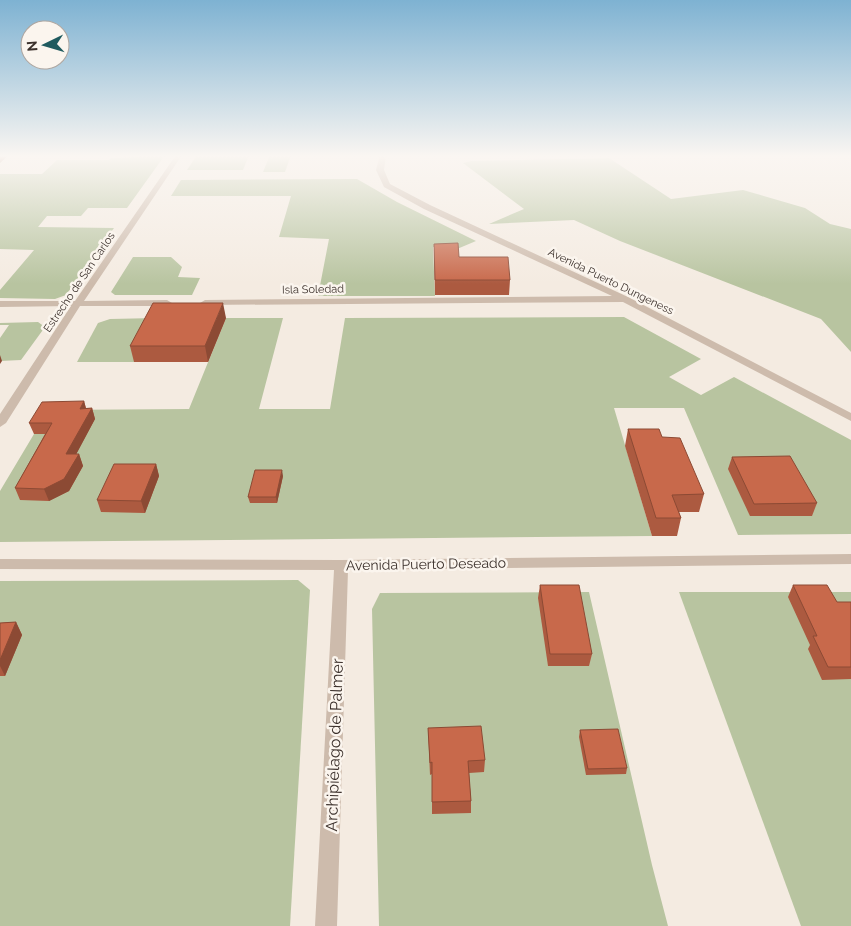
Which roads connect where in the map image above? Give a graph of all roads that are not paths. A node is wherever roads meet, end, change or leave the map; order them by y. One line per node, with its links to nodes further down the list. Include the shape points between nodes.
1 (149, 198): 7 (street, Estrecho de San Carlos)
2 (411, 198): 3 (street, Avenida Puerto Dungeness)
3 (625, 299): 5 (street, Isla Soledad); 8 (street, Avenida Puerto Dungeness)
4 (176, 303): 7 (street)
5 (196, 303)
6 (0, 304): 7 (street)
7 (77, 304): 9 (street, Estrecho de San Carlos)
8 (851, 418)
9 (0, 423)
10 (851, 559): 12 (street, Avenida Puerto Deseado)
11 (0, 564): 12 (street, Avenida Puerto Deseado)
12 (341, 565): 13 (street, Archipiélago de Palmer)
13 (326, 926)

